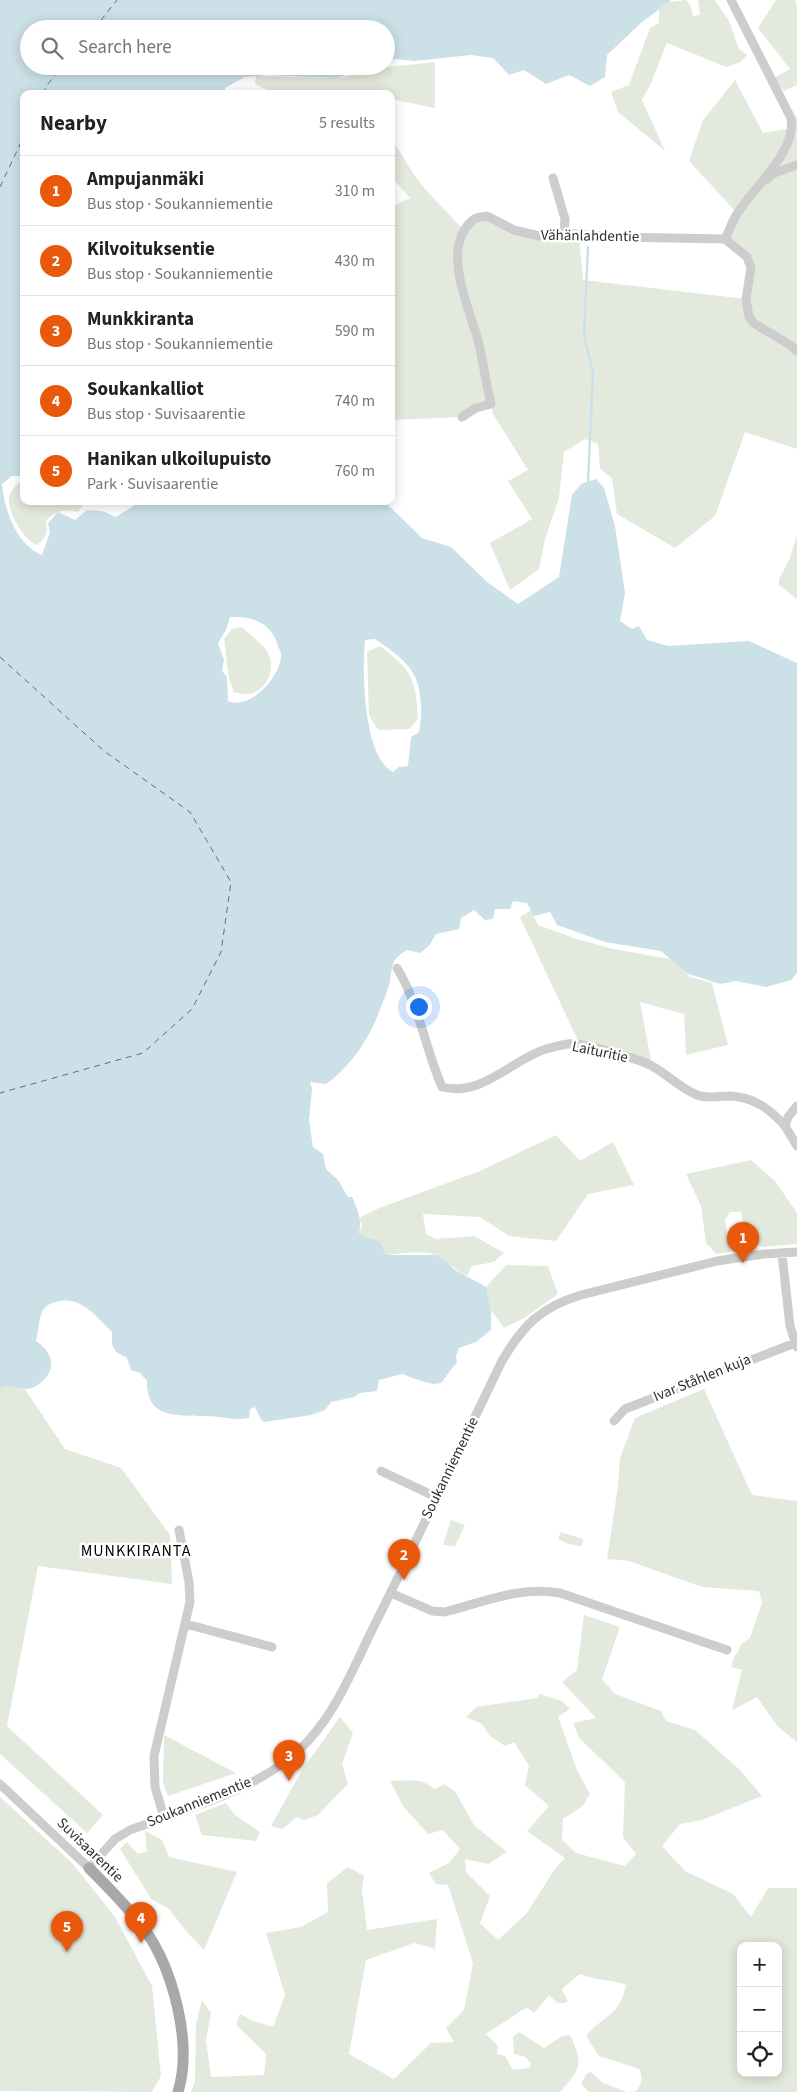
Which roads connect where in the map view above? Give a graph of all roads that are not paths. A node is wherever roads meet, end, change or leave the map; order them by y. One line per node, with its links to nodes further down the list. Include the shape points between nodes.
1 (731, 0): 4 (street, via 791,118 793,128 782,158 768,171)
2 (797, 165): 4 (street, via 774,173)
3 (553, 178): 5 (street, via 565,219)
4 (762, 183): 6 (street, via 737,213)
5 (564, 233): 6 (street, Vähänlahdentie); 8 (street, Vähänlahdentie, via 539,236 514,230 487,216 473,219 465,232 457,270 492,409 476,408)
6 (725, 239): 7 (street, via 747,257 751,268 746,299 749,317)
7 (797, 351)
8 (462, 417)
9 (397, 968): 11 (street, Laituritie, via 408,987 442,1087 459,1089 487,1082 545,1049 571,1044 639,1060 699,1096 731,1096 753,1101 774,1114)
10 (797, 1106): 11 (street)
11 (785, 1126): 12 (street)
12 (797, 1146)
13 (797, 1252): 14 (street, Soukanniementie)
14 (782, 1254): 15 (street, via 790,1326); 18 (street, Soukanniementie, via 717,1261 633,1280 562,1301 546,1309 524,1327 502,1361)
15 (796, 1345): 16 (street, Ivar Ståhlen kuja, via 624,1409)
16 (614, 1421)
17 (382, 1471): 18 (street)
18 (436, 1497): 20 (street, Soukanniementie)
19 (179, 1530): 21 (street, via 190,1589)
20 (391, 1592): 23 (street, via 432,1611 445,1612 524,1591 560,1593); 25 (street, Soukanniementie, via 329,1714 298,1751 267,1774)
21 (186, 1624): 22 (street); 25 (street, via 154,1756 155,1787)
22 (272, 1648)
23 (727, 1650)
24 (0, 1784): 26 (street, Suvisaarentie)
25 (164, 1817): 26 (street, Soukanniementie, via 115,1839)
26 (89, 1868): 27 (main road, Suvisaarentie, via 119,1898 153,1942 165,1968 181,2028 183,2059)
27 (178, 2092)

